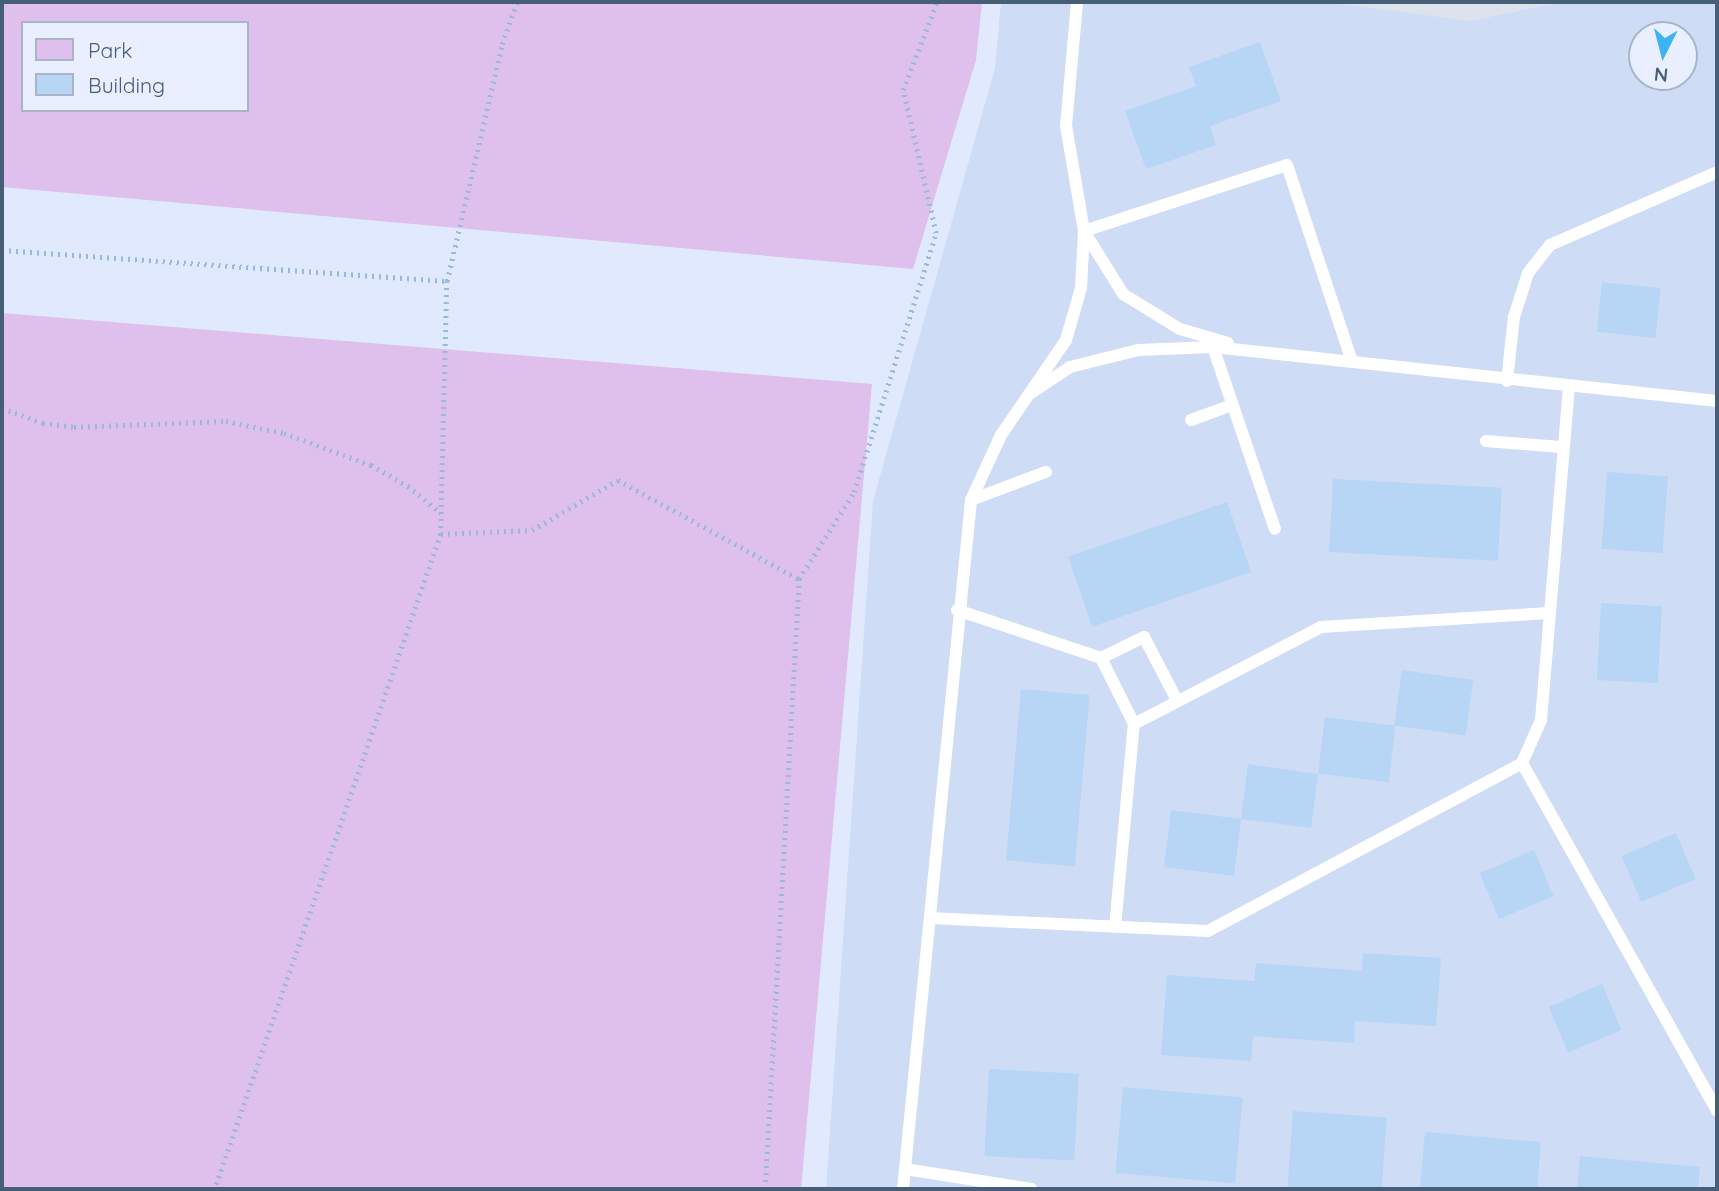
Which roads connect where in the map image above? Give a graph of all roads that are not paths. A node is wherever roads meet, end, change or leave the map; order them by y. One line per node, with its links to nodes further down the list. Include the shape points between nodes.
1 (1077, 2): 3 (lane, via 1066,126)
2 (1717, 172): 7 (lane, via 1550,245 1524,284 1514,317)
3 (1084, 230): 5 (lane, via 1123,294 1180,329); 6 (lane, via 1287,165); 9 (lane, via 1082,288 1066,340)
4 (1213, 347): 5 (lane); 9 (lane, via 1138,350 1070,367); 11 (lane)
5 (1247, 349): 6 (lane)
6 (1352, 361): 7 (lane)
7 (1507, 381): 8 (lane)
8 (1569, 388): 10 (lane); 14 (lane)
9 (1025, 397): 16 (lane, via 1001,435)
10 (1717, 401)
11 (1232, 405): 12 (lane); 17 (lane)
12 (1191, 420)
13 (1486, 441): 14 (lane)
14 (1561, 447): 19 (lane)
15 (1046, 472): 16 (lane)
16 (971, 500): 18 (lane)
17 (1275, 529)
18 (957, 610): 20 (lane); 24 (lane)
19 (1549, 614): 21 (lane, via 1321,627); 23 (lane, via 1541,720)
20 (1101, 658): 21 (lane, via 1144,637); 22 (lane)
21 (1177, 700): 22 (lane)
22 (1134, 724): 25 (lane)
23 (1522, 763): 25 (lane, via 1208,931); 26 (lane)
24 (930, 918): 25 (lane); 27 (lane)
25 (1115, 927)
26 (1717, 1111)
27 (905, 1169): 28 (lane); 29 (lane)
28 (903, 1189)
29 (1031, 1189)

